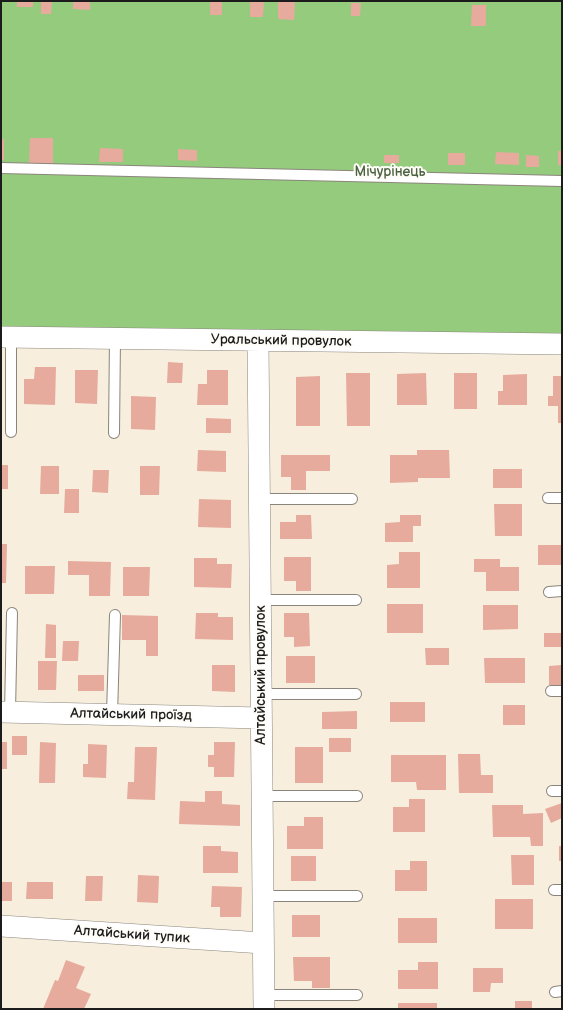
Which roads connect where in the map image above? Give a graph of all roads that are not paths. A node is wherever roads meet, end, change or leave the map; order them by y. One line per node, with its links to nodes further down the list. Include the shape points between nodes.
1 (1, 168): 2 (lane)
2 (562, 181)
3 (6, 337): 4 (street, Уральський провулок); 7 (lane)
4 (115, 338): 5 (street, Уральський провулок); 8 (lane)
5 (258, 340): 6 (street, Уральський провулок); 11 (street, Алтайський провулок)
6 (562, 344)
7 (11, 432)
8 (114, 432)
9 (548, 498): 10 (lane)
10 (562, 498)
11 (260, 499): 12 (lane); 15 (street, Алтайський провулок)
12 (352, 499)
13 (562, 591): 14 (lane)
14 (549, 592)
15 (260, 600): 16 (lane); 21 (street, Алтайський провулок)
16 (356, 600)
17 (12, 613): 23 (lane)
18 (115, 615): 24 (lane)
19 (551, 691): 20 (lane)
20 (562, 691)
21 (261, 694): 22 (lane); 25 (street, Алтайський провулок)
22 (356, 694)
23 (6, 712): 24 (street, Алтайський проїзд)
24 (112, 714): 25 (street, Алтайський проїзд)
25 (261, 718): 26 (street, Алтайський провулок)
26 (262, 796): 27 (lane); 28 (street, Алтайський провулок)
27 (356, 796)
28 (263, 896): 29 (lane); 31 (street, Алтайський провулок)
29 (357, 896)
30 (1, 926): 31 (street, Алтайський тупик)
31 (263, 943): 33 (street, Алтайський провулок)
32 (357, 995): 33 (lane)
33 (264, 1002)

